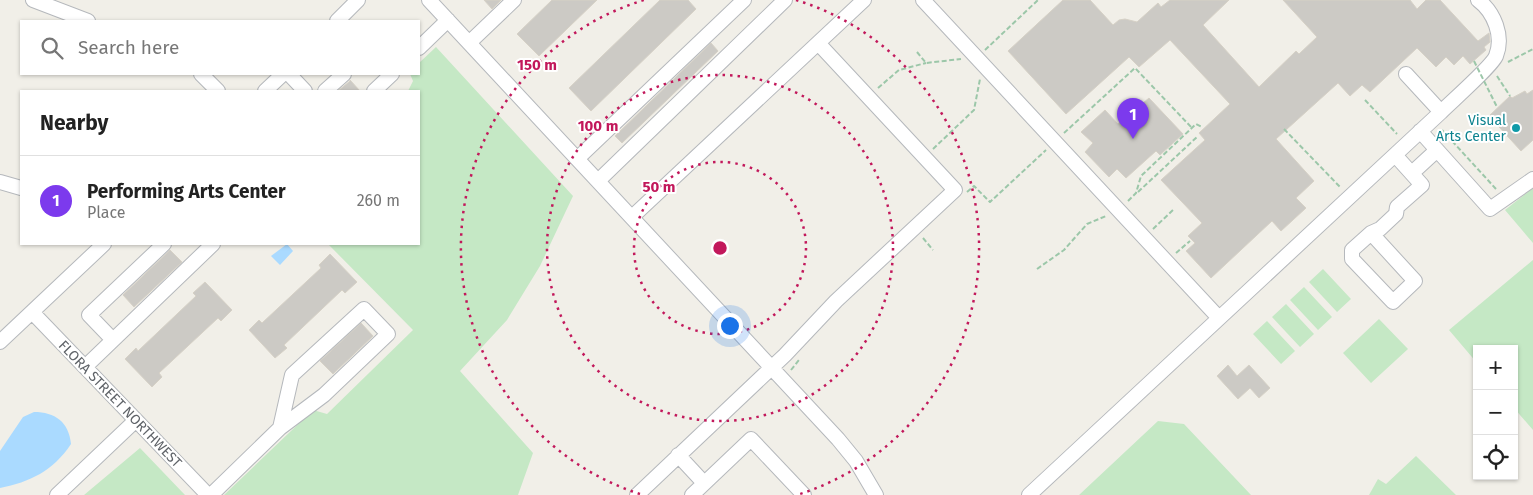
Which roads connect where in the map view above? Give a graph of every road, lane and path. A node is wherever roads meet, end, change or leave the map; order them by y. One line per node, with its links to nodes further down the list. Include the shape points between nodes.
1 (33, 0): 11 (street)
2 (358, 0): 12 (street)
3 (429, 0): 13 (street)
4 (514, 0): 14 (street)
5 (744, 0): 49 (street)
6 (785, 0): 52 (street)
7 (864, 0): 15 (street)
8 (923, 0): 19 (street)
9 (1038, 0): 19 (path)
10 (1478, 0): 22 (street, via 1491,13 1496,24 1499,45)
11 (85, 20)
12 (338, 20)
13 (448, 20): 14 (street); 16 (street)
14 (469, 43): 49 (street)
15 (818, 43): 35 (street); 61 (street)
16 (420, 47)
17 (1533, 49): 22 (path)
18 (917, 52): 21 (path)
19 (977, 57): 21 (path); 44 (street); 48 (path, via 981,76 974,110)
20 (1474, 61): 37 (path, bridge)
21 (926, 63): 35 (path, via 899,70)
22 (1494, 66): 34 (path); 38 (street)
23 (1406, 74): 38 (street)
24 (201, 75): 29 (street)
25 (282, 75): 30 (street)
26 (290, 75): 31 (street)
27 (343, 75): 32 (street)
28 (391, 75): 33 (street)
29 (217, 90)
30 (266, 90)
31 (304, 90)
32 (326, 90)
33 (375, 90)
34 (1510, 96)
35 (868, 97): 48 (street)
36 (1365, 100): 45 (path)
37 (1497, 107)
38 (1437, 116): 42 (street); 58 (path)
39 (1202, 127): 40 (path, via 1198,123)
40 (1192, 128): 44 (path, via 1135,68); 57 (path, via 1141,176)
41 (1284, 129): 55 (path)
42 (1420, 131): 46 (street); 47 (street)
43 (1198, 136): 57 (path)
44 (1058, 138): 56 (path, via 990,202 974,186); 59 (street)
45 (1401, 138)
46 (1437, 150): 50 (street); 58 (street, via 1490,209)
47 (1395, 155): 50 (street); 73 (street)
48 (924, 157): 76 (street, via 955,190)
49 (577, 159): 52 (street)
50 (1412, 172): 63 (street, via 1422,185 1397,207 1396,214)
51 (1533, 178): 58 (street)
52 (598, 181): 61 (street)
53 (0, 182): 54 (street)
54 (20, 188)
55 (1343, 191)
56 (966, 192)
57 (1136, 194): 59 (path)
58 (1504, 198)
59 (1121, 208): 71 (path, via 1087,224 1064,250); 73 (street)
60 (1173, 210): 62 (path)
61 (632, 217): 76 (street)
62 (1150, 232)
63 (1371, 232): 63 (street, via 1352,250 1352,259 1393,302 1416,281)
64 (921, 236): 69 (path)
65 (1190, 240): 70 (path)
66 (103, 245): 72 (street)
67 (163, 245): 74 (street, via 89,315)
68 (212, 245): 74 (street)
69 (933, 250)
70 (1173, 256)
71 (1038, 269)
72 (32, 312): 75 (street); 77 (street, FLORA STREET NORTHWEST)
73 (1219, 318): 88 (street)
74 (113, 340): 77 (street)
75 (0, 342)
76 (770, 366): 80 (street); 87 (street, via 846,449)
77 (85, 367): 78 (street, FLORA STREET NORTHWEST)
78 (135, 421): 82 (street); 83 (street, FLORA STREET NORTHWEST)
79 (280, 428): 79 (street, via 324,395 388,334 364,309 292,374); 83 (street)
80 (678, 456): 81 (street); 84 (street)
81 (704, 483): 85 (street); 86 (street, via 751,439)
82 (57, 495)
83 (209, 495)
84 (636, 495)
85 (692, 495)
86 (804, 495)
87 (876, 495)
88 (1029, 495)

